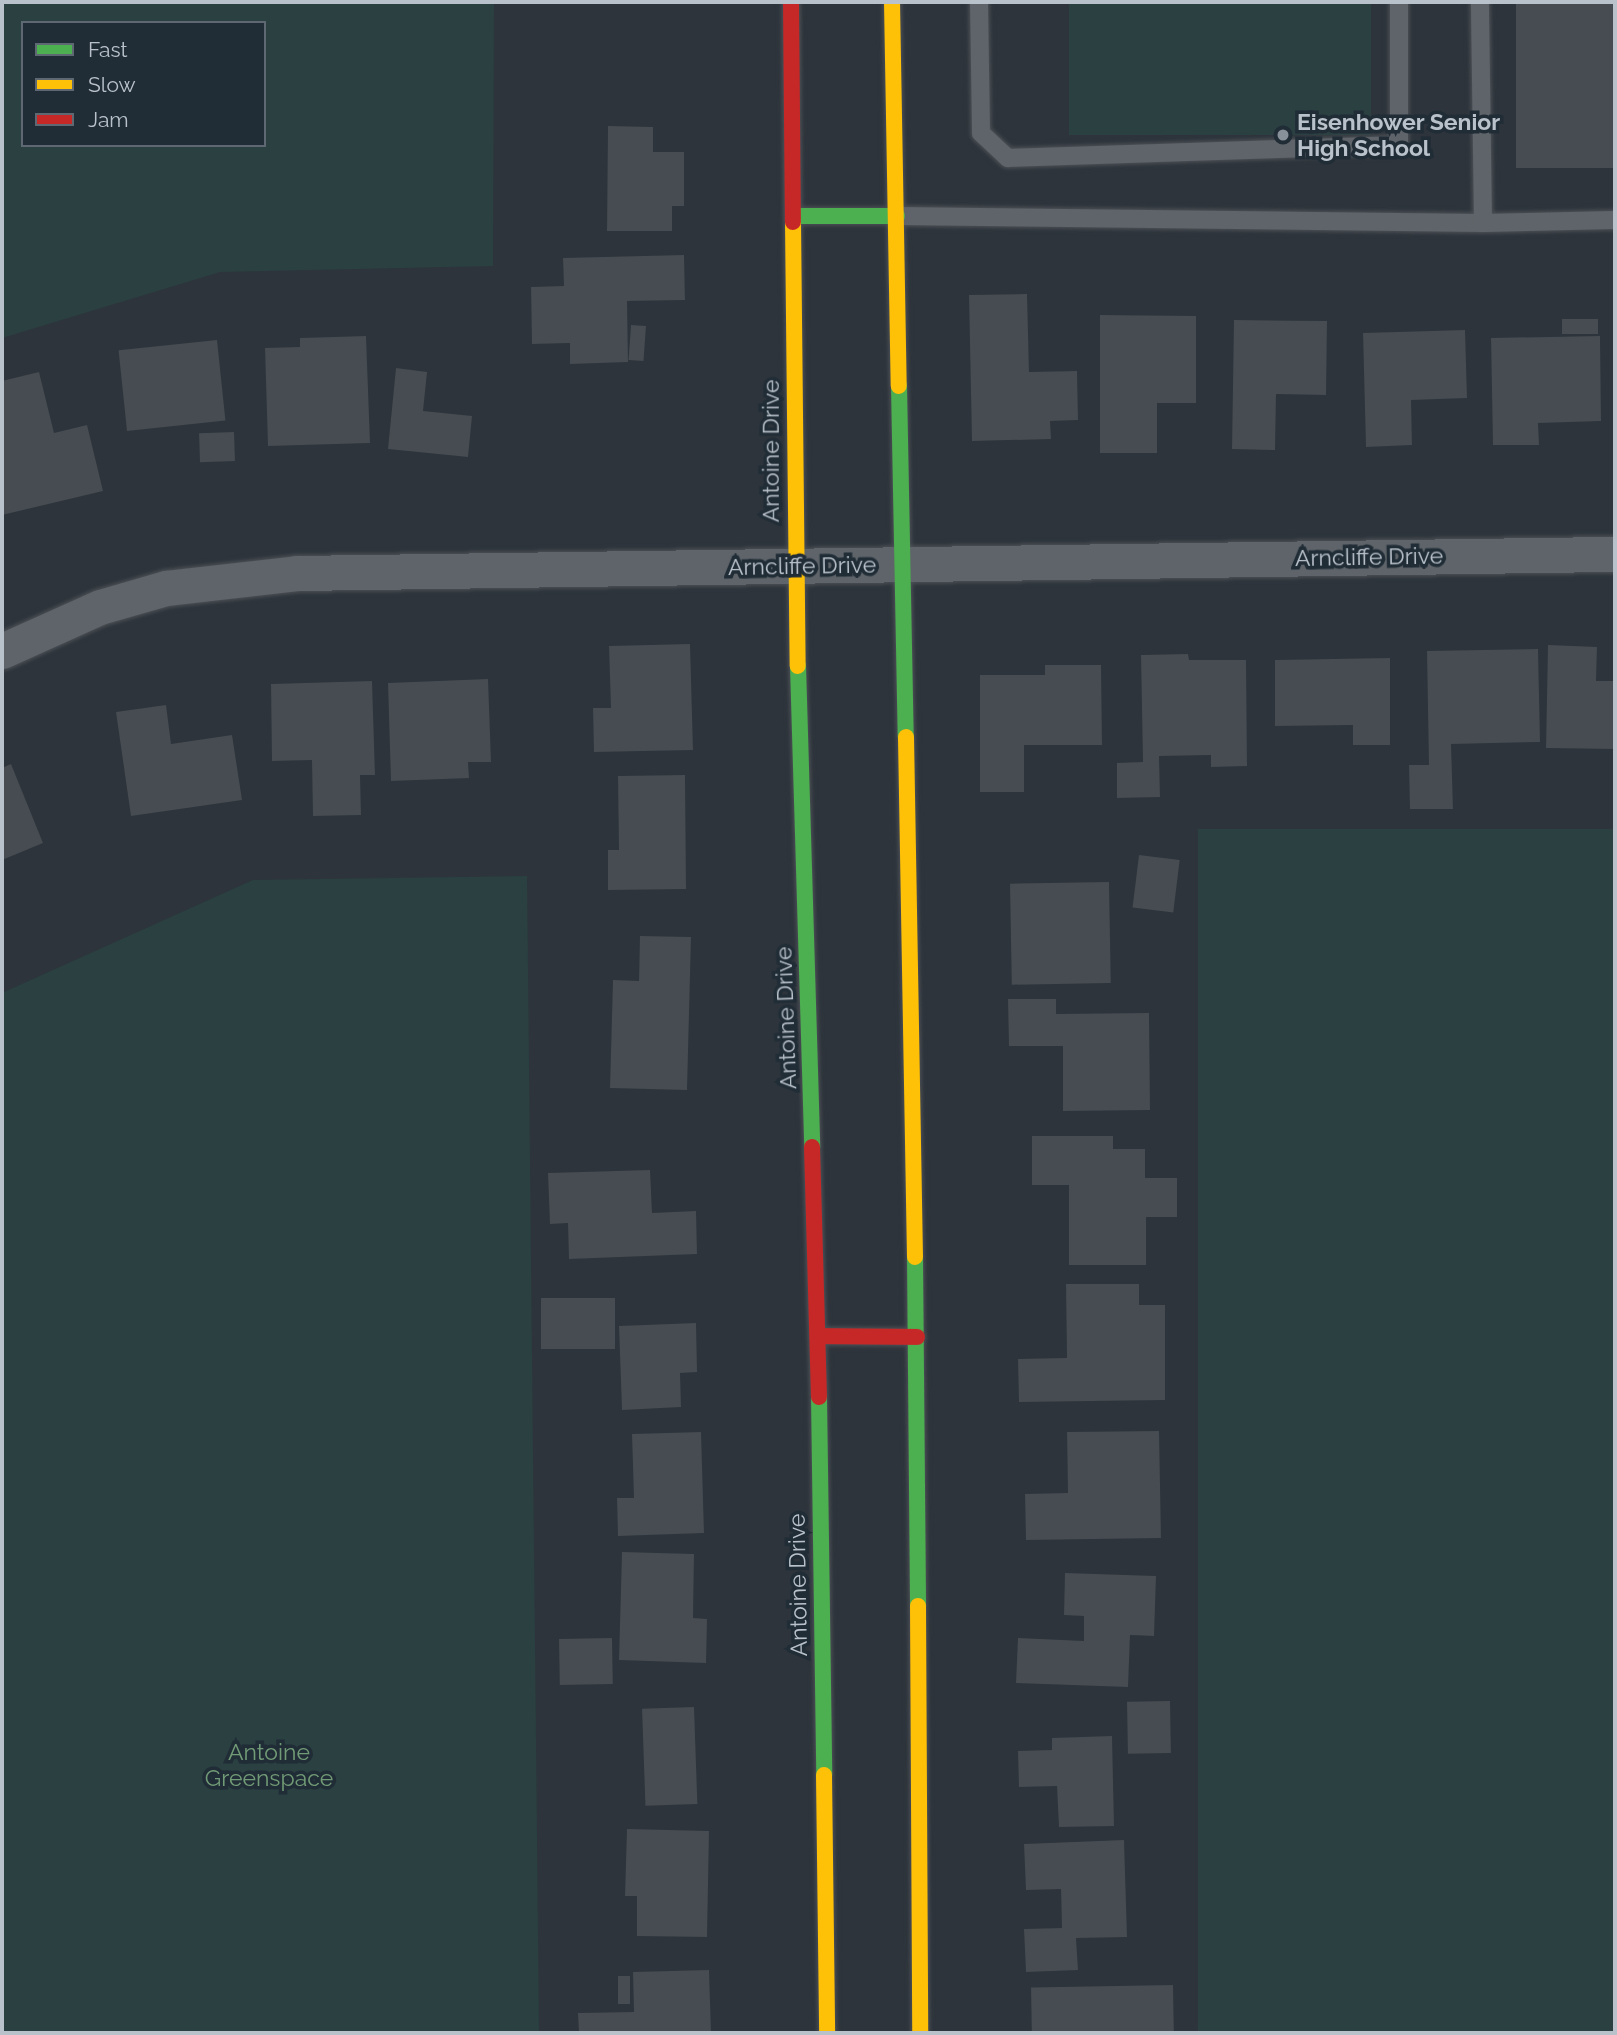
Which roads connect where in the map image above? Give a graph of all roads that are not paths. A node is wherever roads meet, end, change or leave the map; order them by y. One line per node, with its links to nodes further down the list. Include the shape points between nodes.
1 (792, 2): 6 (main road, Antoine Drive)
2 (892, 2): 7 (main road)
3 (979, 2): 4 (lane, via 981,133 1008,158 1399,145)
4 (1399, 2)
5 (1480, 2): 9 (lane)
6 (793, 216): 7 (main road); 12 (main road, Antoine Drive)
7 (897, 216): 9 (lane); 11 (main road)
8 (1615, 220): 9 (lane)
9 (1483, 223)
10 (1615, 554): 11 (street, Arncliffe Drive)
11 (906, 564): 12 (street, Arncliffe Drive); 15 (main road)
12 (795, 566): 13 (street, Arncliffe Drive, via 231,578 100,607); 14 (main road, Antoine Drive)
13 (2, 651)
14 (818, 1336): 15 (main road); 16 (main road, Antoine Drive)
15 (917, 1337): 17 (main road)
16 (827, 2033)
17 (920, 2033)

